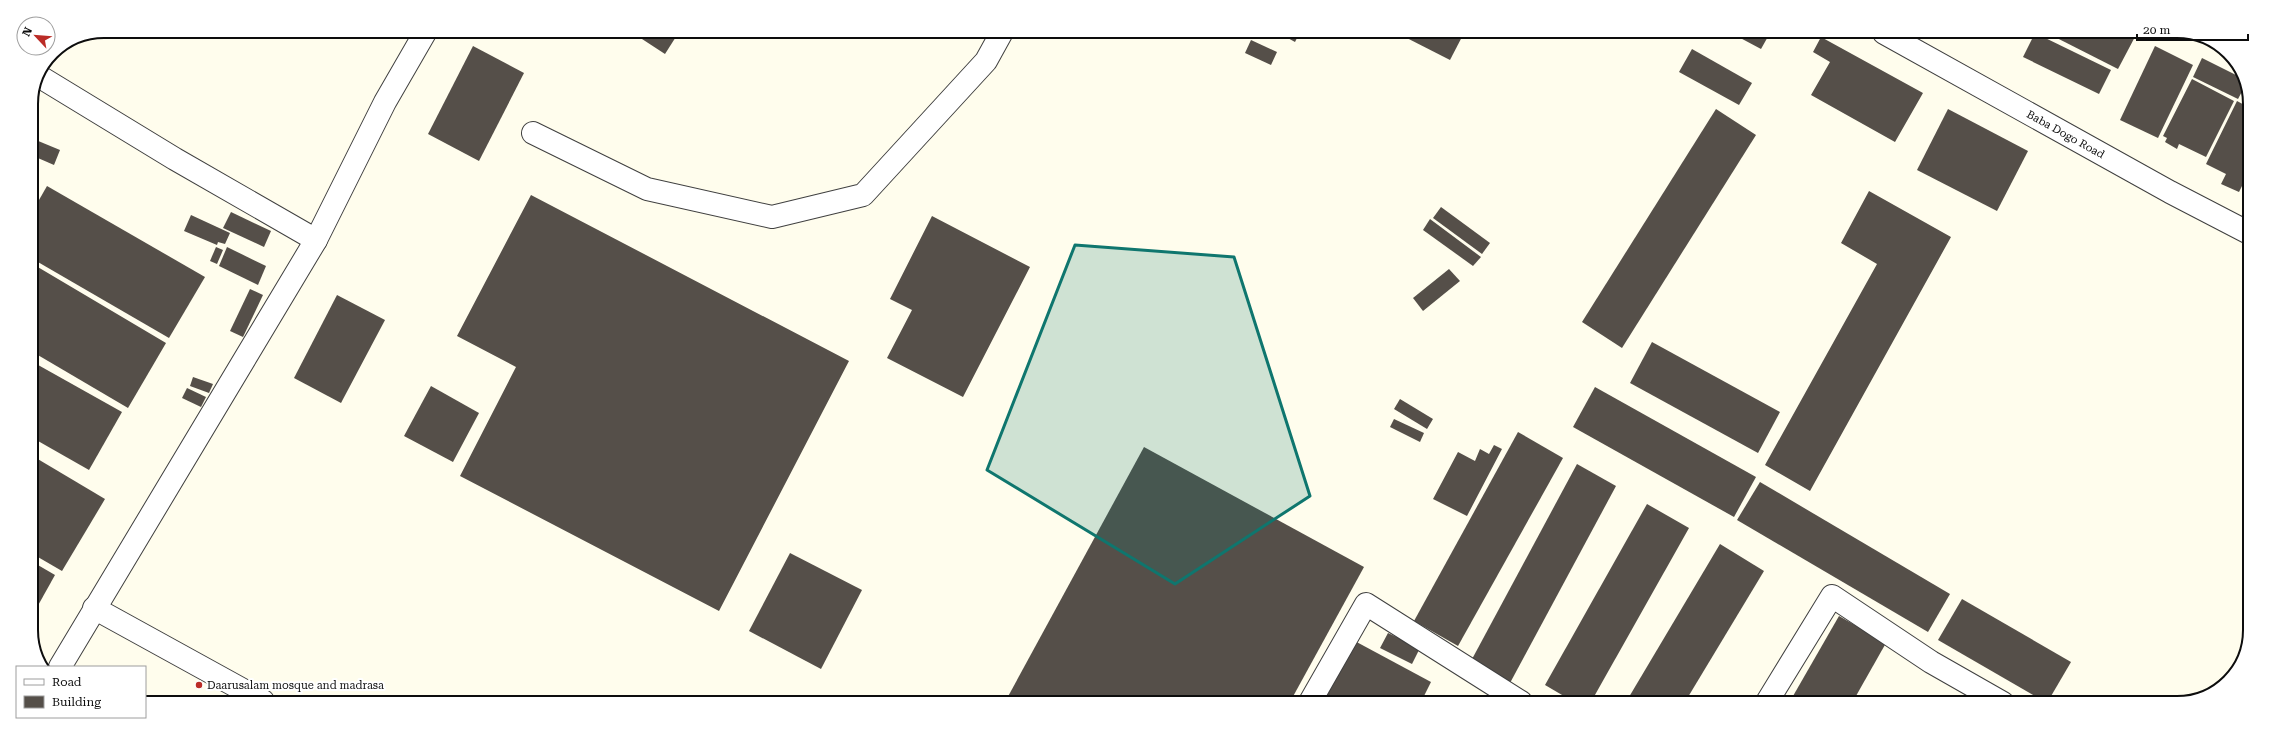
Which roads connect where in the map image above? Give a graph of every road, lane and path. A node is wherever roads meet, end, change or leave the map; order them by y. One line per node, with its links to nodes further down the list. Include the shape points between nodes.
1 (422, 38): 7 (street, via 385,102)
2 (999, 38): 5 (street, via 986,61 863,195 772,217 647,189)
3 (1893, 38): 6 (street, Baba Dogo Road)
4 (43, 80): 7 (street)
5 (533, 133)
6 (2243, 230)
7 (316, 240): 8 (street)
8 (94, 608): 9 (street); 10 (street)
9 (61, 666)
10 (254, 696)
11 (1313, 696): 12 (street, via 1366,604)
12 (1512, 696)
13 (1771, 696): 14 (street, via 1832,596 1931,662)
14 (1991, 696)

